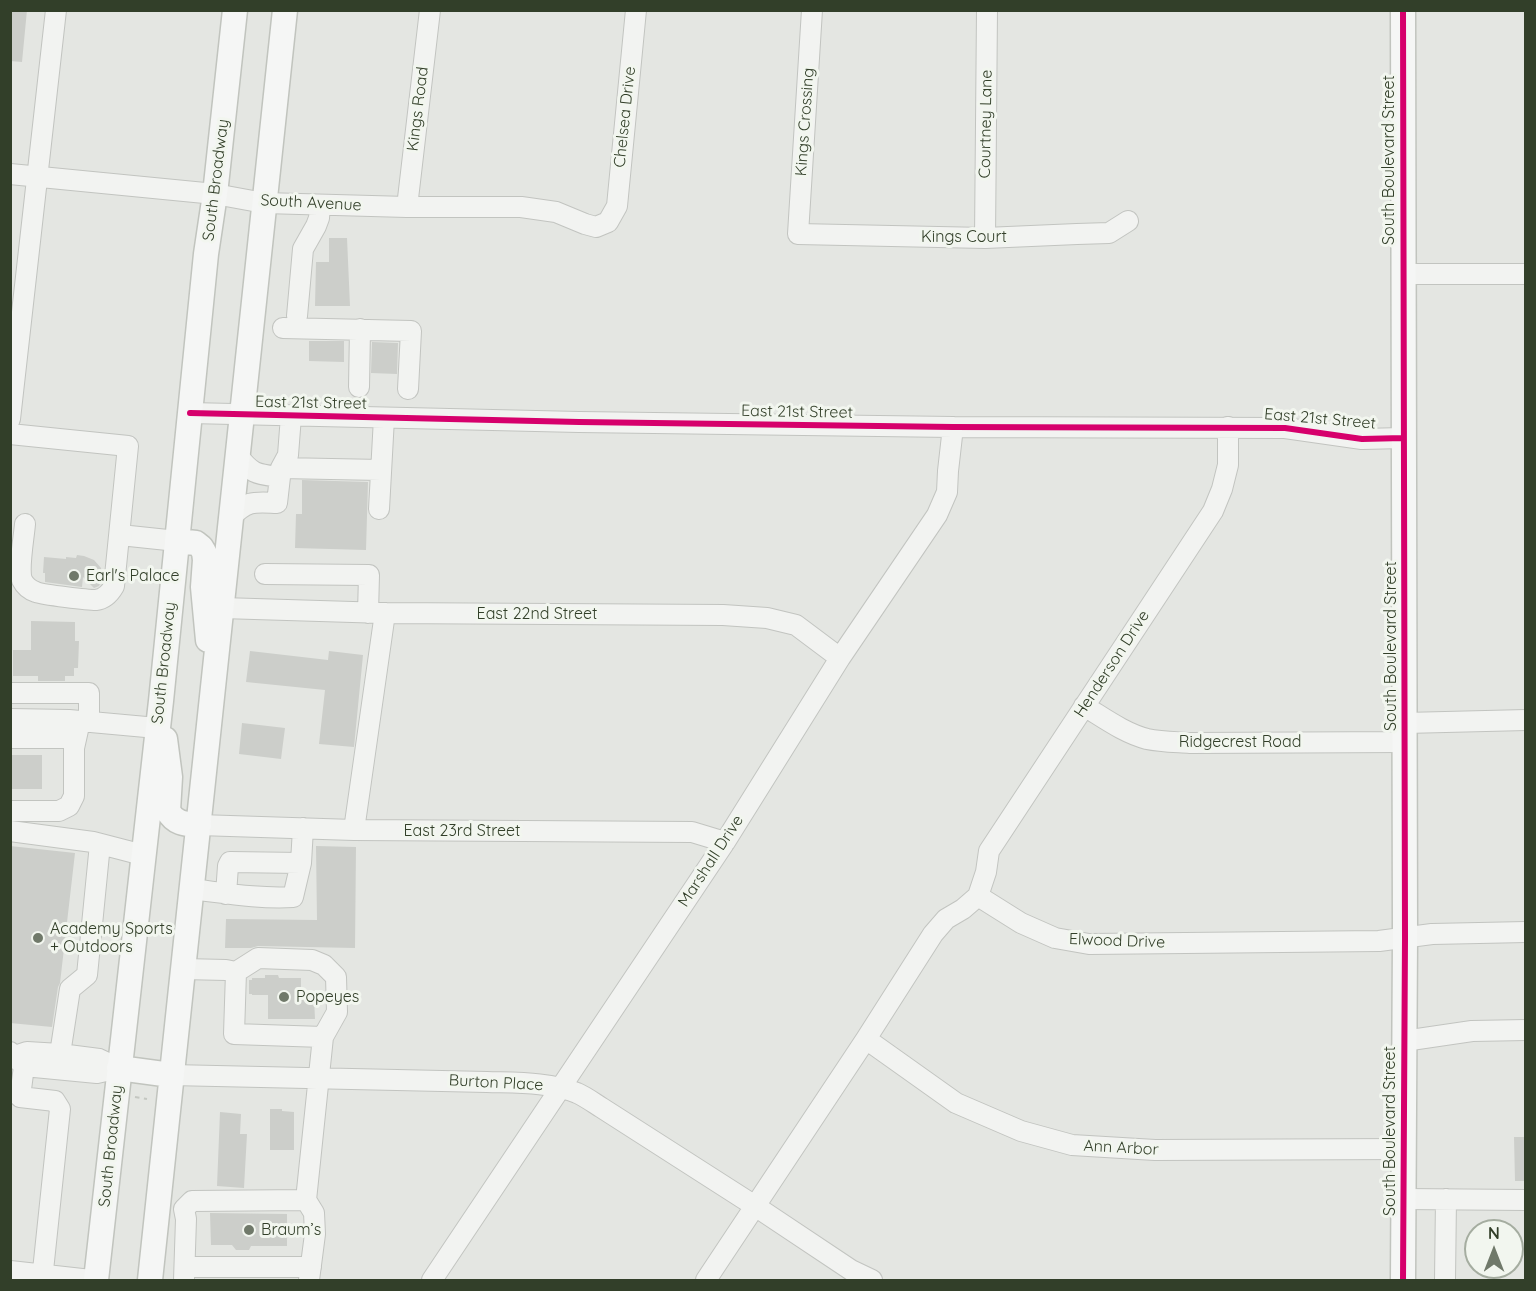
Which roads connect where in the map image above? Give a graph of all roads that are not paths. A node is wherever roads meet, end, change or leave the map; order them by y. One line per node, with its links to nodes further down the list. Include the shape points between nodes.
1 (56, 10): 10 (street)
2 (235, 10): 11 (main road, South Broadway)
3 (285, 10): 12 (main road)
4 (430, 10): 14 (street, Kings Road)
5 (636, 10): 16 (street, Chelsea Drive, via 616,206)
6 (812, 10): 17 (street, Kings Crossing)
7 (987, 10): 18 (street, Courtney Lane)
8 (1403, 10): 19 (main road, South Boulevard Street)
9 (10, 174): 10 (street, South Avenue)
10 (37, 176): 11 (street, South Avenue); 28 (street)
11 (215, 194): 12 (street, South Avenue); 24 (main road, South Broadway)
12 (264, 203): 13 (street, South Avenue); 25 (main road)
13 (320, 204): 14 (street, South Avenue); 21 (street, via 319,218 303,249 290,322)
14 (407, 207): 16 (street, South Avenue, via 521,207 556,212 596,227)
15 (1128, 221): 18 (street, Kings Court, via 1109,233)
16 (608, 222)
17 (798, 234): 18 (street, Kings Court)
18 (985, 238)
19 (1403, 274): 20 (street); 32 (main road, South Boulevard Street)
20 (1526, 274)
21 (360, 330): 22 (street); 23 (street, via 411,331)
22 (359, 387)
23 (408, 389)
24 (189, 413): 25 (street, East 21st Street); 40 (main road, South Broadway)
25 (242, 415): 26 (street, East 21st Street); 33 (main road)
26 (291, 416): 27 (street, East 21st Street); 35 (street, via 288,455)
27 (384, 418): 29 (street, East 21st Street); 34 (street)
28 (10, 419)
29 (952, 427): 30 (street, East 21st Street); 44 (street, Marshall Drive, via 947,492 937,515)
30 (1228, 427): 32 (street, East 21st Street, via 1285,428 1362,439); 48 (street, Henderson Drive, via 1228,465 1213,511)
31 (10, 434): 39 (street, via 128,446)
32 (1403, 438): 53 (main road, South Boulevard Street)
33 (238, 456): 35 (street, via 255,473); 37 (main road)
34 (381, 470): 35 (street); 36 (street)
35 (280, 473): 37 (street, via 277,503 244,505)
36 (379, 509)
37 (231, 517): 42 (main road)
38 (26, 524): 39 (street, via 22,579 35,592 45,594 97,600 110,593)
39 (120, 535): 40 (street)
40 (177, 541): 45 (main road, via 196,543 204,552 203,587); 47 (main road, South Broadway)
41 (265, 574): 43 (street, via 369,575)
42 (222, 608): 43 (street, East 22nd Street); 45 (main road)
43 (376, 613): 44 (street, East 22nd Street, via 767,618 796,625); 58 (street)
44 (840, 657): 60 (street, Marshall Drive)
45 (213, 691): 56 (main road)
46 (10, 693): 51 (street, via 89,693)
47 (161, 701): 52 (main road, South Broadway); 56 (main road, via 170,777 168,811 176,821)
48 (1084, 706): 53 (street, Ridgecrest Road, via 1128,732 1168,742); 66 (street, Henderson Drive, via 989,851)
49 (10, 719): 51 (street)
50 (1526, 720): 53 (street, Ridgecrest Road)
51 (82, 727): 52 (street); 54 (street); 55 (street, via 74,748 74,796 69,806 59,811)
52 (157, 728): 62 (main road, South Broadway)
53 (1405, 732): 68 (main road, South Boulevard Street)
54 (10, 738)
55 (10, 811)
56 (199, 825): 57 (street, East 23rd Street); 64 (main road)
57 (303, 828): 58 (street, East 23rd Street); 63 (street)
58 (354, 830): 60 (street, East 23rd Street, via 692,832)
59 (10, 831): 61 (street)
60 (725, 842): 80 (street, Marshall Drive)
61 (100, 844): 62 (street); 75 (street, via 87,975 70,989)
62 (143, 855): 77 (main road, South Broadway)
63 (301, 862): 65 (street, via 293,897); 65 (street, via 230,862)
64 (192, 890): 65 (street); 69 (main road)
65 (226, 894)
66 (978, 896): 68 (street, Elwood Drive, via 1054,939 1089,944); 73 (street, via 946,919 933,934)
67 (1526, 932): 68 (street, Elwood Drive)
68 (1405, 938): 74 (main road, South Boulevard Street)
69 (183, 969): 70 (street); 78 (main road)
70 (236, 972): 72 (street, via 234,1034); 72 (street, via 258,958 312,960 324,965 336,977 337,1012)
71 (1526, 1030): 74 (street, via 1472,1031)
72 (323, 1037): 79 (street)
73 (866, 1039): 81 (street, Ann Arbor, via 956,1103 1021,1131 1072,1145 1155,1150); 86 (street)
74 (1404, 1041): 81 (main road, South Boulevard Street)
75 (60, 1054): 76 (street, via 27,1052); 77 (street, via 99,1059)
76 (16, 1058): 77 (street, via 97,1073); 92 (street, via 20,1097 55,1101 60,1108)
77 (119, 1068): 78 (main road); 94 (main road, South Broadway)
78 (171, 1075): 79 (street, Burton Place); 87 (main road)
79 (319, 1078): 80 (street, Burton Place, via 522,1083); 84 (street)
80 (561, 1088): 86 (street, Burton Place, via 580,1094); 96 (street, Marshall Drive)
81 (1404, 1149): 82 (main road, South Boulevard Street)
82 (1403, 1199): 83 (street); 99 (main road, South Boulevard Street)
83 (1446, 1199): 85 (street); 100 (street)
84 (306, 1200): 88 (street, via 194,1201); 91 (street, via 314,1215)
85 (1526, 1200)
86 (755, 1206): 97 (street); 98 (street, Burton Place)
87 (158, 1208): 88 (street); 95 (main road)
88 (184, 1209): 90 (street)
89 (10, 1271): 92 (street)
90 (185, 1274): 91 (street)
91 (310, 1274)
92 (42, 1278): 93 (street)
93 (91, 1281)
94 (96, 1281)
95 (150, 1281)
96 (432, 1281)
97 (706, 1281)
98 (872, 1281)
99 (1403, 1281)
100 (1445, 1281)

